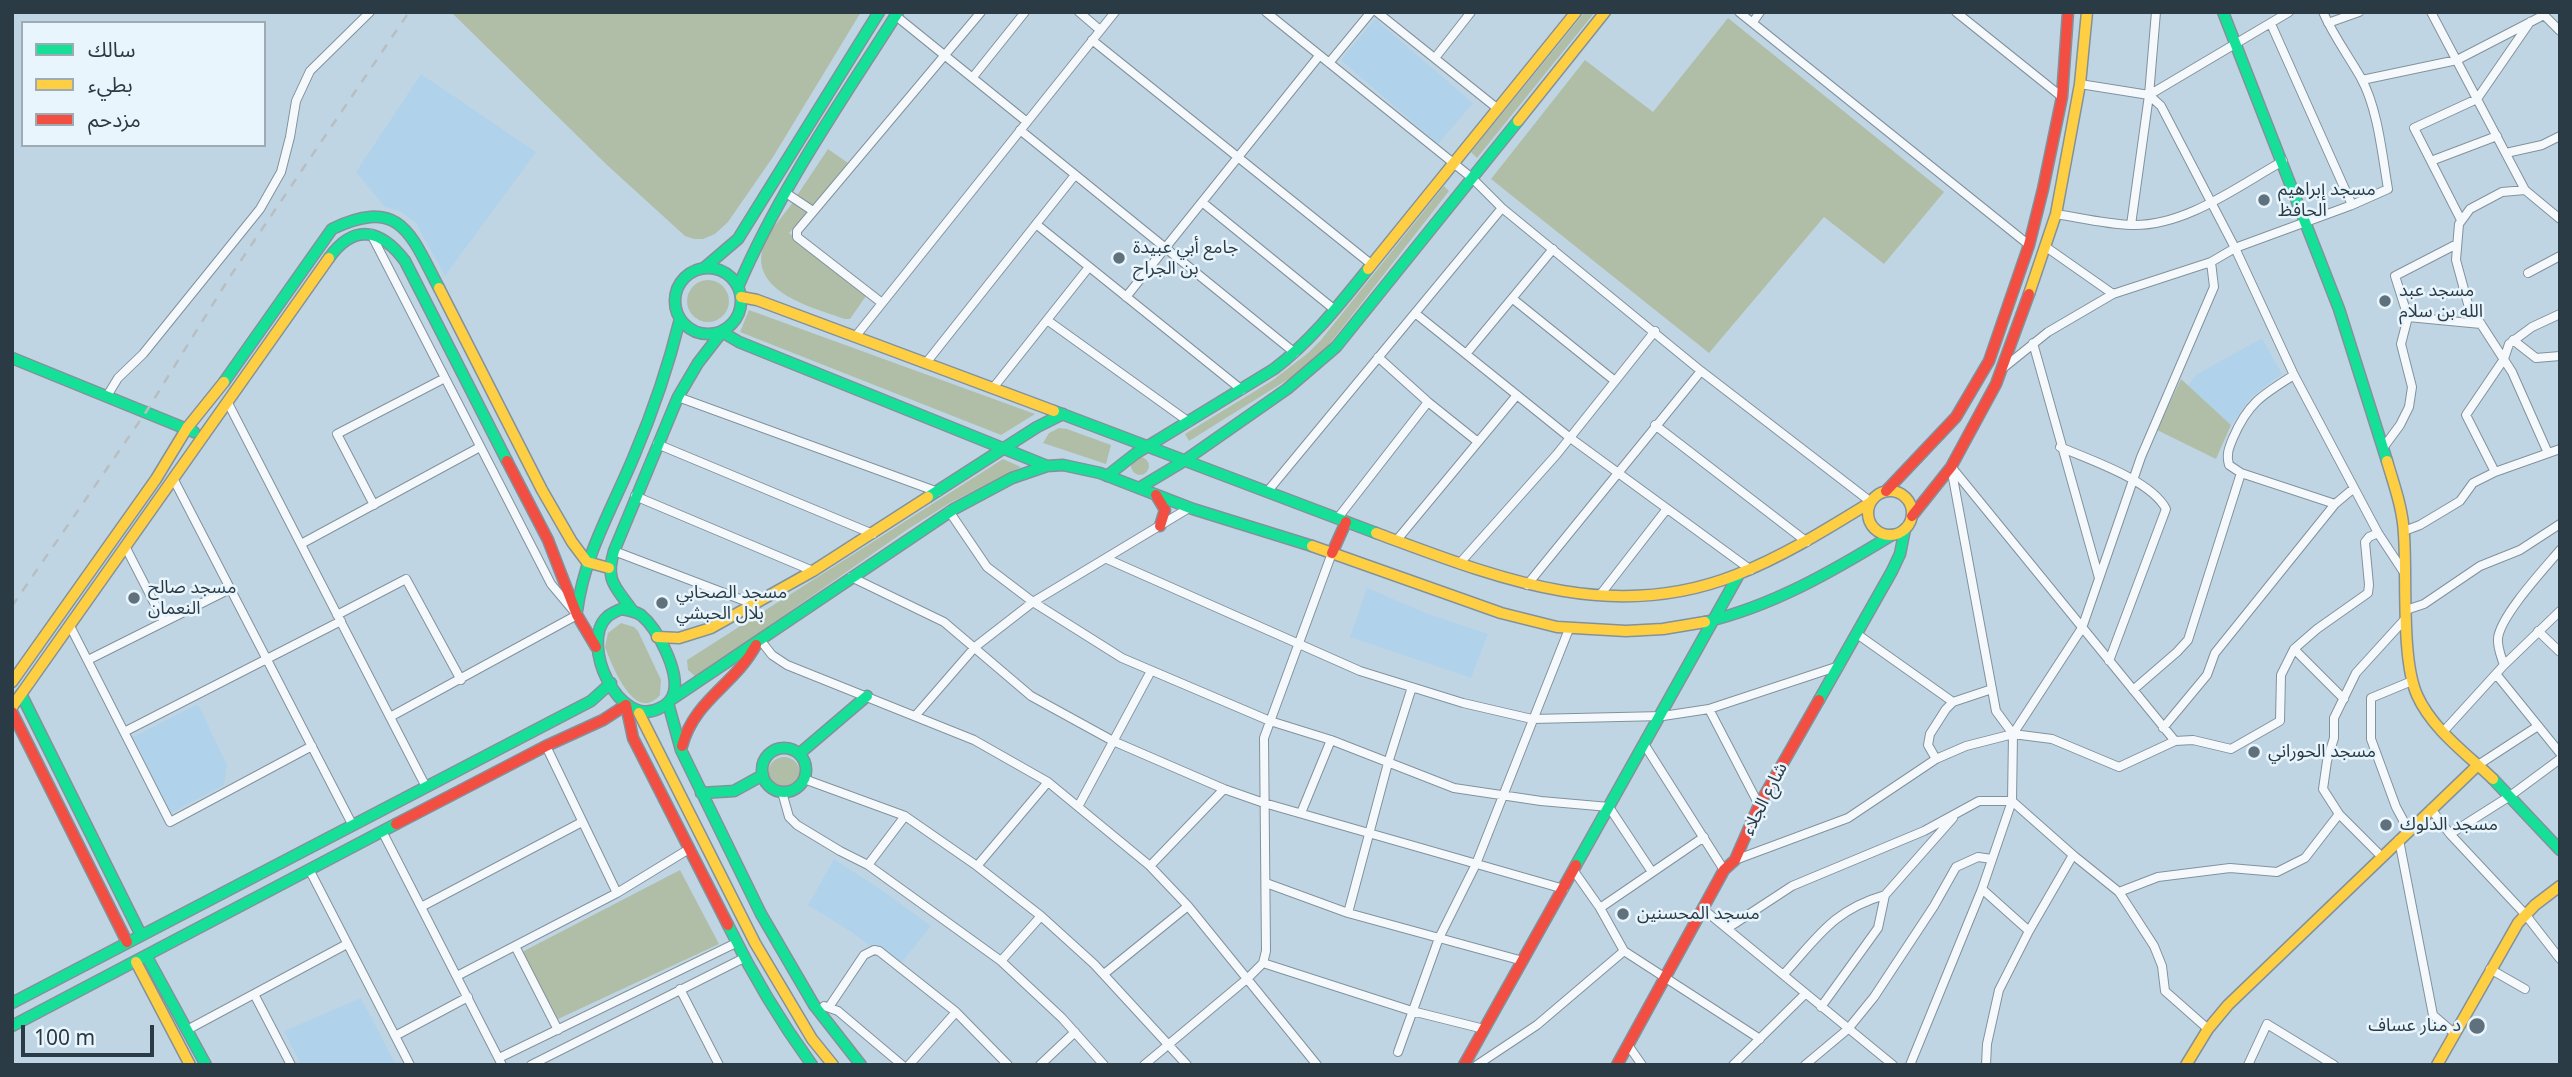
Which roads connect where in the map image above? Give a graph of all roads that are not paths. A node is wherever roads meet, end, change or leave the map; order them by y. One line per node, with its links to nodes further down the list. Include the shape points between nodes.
1 (370, 12): 114 (street, via 310,71 296,101 281,172 260,209)
2 (879, 12): 80 (main road, via 738,239)
3 (981, 12): 34 (street)
4 (1025, 12): 38 (street)
5 (1079, 12): 29 (street)
6 (1115, 12): 29 (street)
7 (1266, 12): 33 (street)
8 (1371, 12): 37 (street)
9 (1377, 12): 35 (street)
10 (1471, 12): 35 (street)
11 (1576, 12): 44 (main road)
12 (1605, 12): 55 (main road)
13 (1740, 12): 25 (street)
14 (1760, 12): 25 (street)
15 (1956, 12): 42 (street)
16 (2068, 12): 42 (main road)
17 (2087, 12): 40 (main road)
18 (2156, 12): 41 (street)
19 (2223, 12): 32 (main road)
20 (2289, 12): 27 (street)
21 (2323, 12): 28 (street)
22 (2359, 12): 28 (street)
23 (897, 14): 34 (street); 57 (main road)
24 (2435, 14): 36 (street)
25 (1752, 22): 71 (street)
26 (2530, 22): 30 (street, via 2544,15); 36 (street); 43 (street)
27 (2271, 23): 32 (street); 60 (street)
28 (2328, 23): 39 (street)
29 (1100, 30): 31 (street)
30 (2560, 31)
31 (1092, 40): 45 (street); 50 (street)
32 (2236, 44): 41 (street); 52 (main road)
33 (1319, 55): 37 (street); 50 (street)
34 (946, 56): 38 (street); 62 (street)
35 (1435, 58): 44 (street)
36 (2457, 60): 39 (street); 43 (street)
37 (1329, 63): 53 (street)
38 (973, 78): 45 (street)
39 (2362, 80): 60 (street, via 2388,189)
40 (2080, 84): 41 (street); 63 (main road)
41 (2149, 95): 59 (street, via 2161,106); 68 (street)
42 (2062, 97): 71 (main road)
43 (2477, 99): 47 (street); 51 (street, via 2414,128)
44 (1498, 109): 53 (main road)
45 (1027, 121): 46 (street)
46 (1020, 130): 54 (street); 86 (street)
47 (2497, 136): 49 (street); 51 (street)
48 (2560, 136): 49 (street)
49 (2506, 153): 56 (street)
50 (1238, 157): 58 (street); 78 (street)
51 (2431, 160): 66 (street)
52 (2283, 161): 59 (street); 65 (main road)
53 (1453, 163): 55 (street); 78 (main road)
54 (1075, 175): 67 (street); 72 (street)
55 (1472, 178): 61 (street); 133 (main road, via 1336,347 1287,389)
56 (2525, 190): 64 (street); 66 (street, via 2502,192 2470,209)
57 (786, 193): 62 (street); 82 (main road, via 750,256)
58 (1202, 202): 72 (street); 87 (street)
59 (2210, 202): 68 (street, via 2182,215); 74 (street)
60 (2352, 205): 65 (street)
61 (1502, 208): 75 (street); 88 (street)
62 (813, 211): 86 (street, via 797,237)
63 (2056, 214): 68 (street); 73 (main road)
64 (2558, 215)
65 (2306, 220): 74 (street); 129 (main road)
66 (2461, 220): 70 (street)
67 (1035, 224): 79 (street); 105 (street)
68 (2131, 225)
69 (371, 234): 109 (street); 117 (main road, via 340,242); 191 (main road, via 391,242 405,261 548,540)
70 (2457, 244): 90 (street, via 2395,276); 93 (street, via 2456,260 2468,304)
71 (2029, 245): 144 (main road, via 1989,361 1956,417)
72 (1166, 247): 84 (street); 99 (street)
73 (2046, 247): 83 (street); 106 (main road)
74 (2235, 248): 77 (street); 108 (street)
75 (1553, 249): 85 (street); 94 (street)
76 (2560, 256): 81 (street)
77 (2211, 262): 83 (street); 141 (street, via 2214,287)
78 (1371, 264): 87 (main road)
79 (1089, 267): 84 (street); 92 (street)
80 (704, 268): 82 (main road, via 724,272); 91 (main road, via 679,285 675,305)
81 (2528, 273)
82 (740, 292): 95 (main road, via 737,318); 96 (main road)
83 (2113, 294): 98 (street)
84 (1126, 297): 112 (street)
85 (1513, 299): 100 (street); 110 (street)
86 (883, 303): 96 (street)
87 (1335, 310): 99 (main road)
88 (1415, 313): 100 (street); 102 (street)
89 (2560, 314): 97 (street)
90 (2408, 317): 93 (street); 129 (street, via 2401,344 2412,387 2409,407)
91 (680, 319): 95 (main road, via 701,334); 172 (main road, via 667,373)
92 (1047, 320): 111 (street); 119 (street)
93 (2481, 324): 104 (street)
94 (1655, 331): 107 (street); 110 (street)
95 (722, 332): 115 (main road); 130 (main road)
96 (855, 337): 105 (main road)
97 (2513, 340): 101 (street, via 2536,358); 104 (street)
98 (2033, 343): 106 (street); 128 (street)
99 (1295, 353): 112 (main road)
100 (1466, 354): 113 (street)
101 (2560, 356)
102 (1378, 357): 116 (street); 146 (street)
103 (12, 358): 114 (main road)
104 (2504, 359): 132 (street); 137 (street, via 2466,415)
105 (926, 363): 111 (main road)
106 (2002, 369): 135 (main road)
107 (1701, 371): 120 (street); 149 (street)
108 (2294, 375): 138 (street, via 2243,415 2227,455 2229,465); 143 (street)
109 (443, 379): 126 (street); 151 (street, via 337,434)
110 (1615, 381): 122 (street)
111 (993, 388): 118 (main road)
112 (1242, 390): 119 (main road)
113 (1517, 395): 122 (street); 124 (street)
114 (107, 396): 121 (main road)
115 (678, 397): 125 (main road); 145 (street)
116 (1428, 402): 124 (street); 156 (street)
117 (228, 403): 123 (main road); 166 (street)
118 (1063, 414): 127 (main road); 130 (main road)
119 (1190, 423): 127 (main road)
120 (1655, 425): 136 (street); 165 (street)
121 (187, 428): 123 (main road); 172 (main road, via 332,229 354,217 382,216 411,234 542,490); 181 (main road)
122 (1569, 437): 136 (street); 173 (street)
123 (204, 438): 140 (main road)
124 (1478, 442): 164 (street)
125 (657, 444): 148 (main road); 162 (street)
126 (480, 447): 151 (street); 191 (street, via 551,584)
127 (1148, 447): 133 (main road); 139 (main road)
128 (2060, 447): 141 (street); 180 (street)
129 (2384, 448): 160 (main road)
130 (1005, 449): 134 (main road); 145 (main road)
131 (2560, 449): 132 (street)
132 (2549, 453): 137 (street)
133 (1184, 461): 142 (main road); 146 (main road)
134 (1047, 466): 139 (main road); 154 (main road)
135 (1951, 467): 155 (main road); 196 (street); 219 (street)
136 (1618, 472): 153 (street); 182 (street)
137 (2495, 472): 160 (street, via 2473,484 2460,501)
138 (2241, 473): 150 (street); 220 (street, via 2188,640)
139 (1107, 476): 142 (main road)
140 (174, 480): 167 (main road); 184 (street)
141 (2133, 480): 180 (street); 209 (street, via 2160,497 2166,509)
142 (1139, 488): 147 (main road)
143 (2354, 488): 150 (street); 161 (street)
144 (1886, 491): 149 (main road); 155 (main road, via 1905,497)
145 (938, 492): 162 (main road)
146 (1267, 492): 156 (main road)
147 (1153, 493): 152 (main road); 158 (main road, via 1165,510)
148 (635, 496): 169 (main road); 176 (street)
149 (1871, 502): 163 (main road, via 1870,522 1879,532); 165 (main road)
150 (2335, 504): 237 (street, via 2215,653 2207,674)
151 (374, 505): 166 (street)
152 (1189, 508): 158 (street); 170 (main road)
153 (1666, 510): 175 (street); 185 (street)
154 (949, 512): 179 (main road); 186 (street, via 987,567)
155 (1912, 516): 159 (main road)
156 (1341, 521): 164 (main road); 170 (main road)
157 (2560, 524): 190 (street, via 2520,550 2480,566)
158 (1160, 526): 171 (street)
159 (1905, 529): 163 (main road); 199 (main road, شارع الجلاء, via 1900,554)
160 (2404, 531): 177 (main road)
161 (2378, 533): 177 (street); 205 (street, via 2365,542 2368,593)
162 (873, 534): 176 (main road)
163 (1892, 535): 193 (main road, via 1794,592)
164 (1396, 541): 173 (main road)
165 (1807, 542): 175 (main road)
166 (301, 544): 192 (street)
167 (126, 548): 183 (main road); 194 (street)
168 (2560, 550): 210 (street, via 2499,632)
169 (614, 551): 174 (main road); 187 (street)
170 (1332, 553): 197 (main road, via 1505,614); 202 (street)
171 (1107, 559): 186 (street); 202 (street)
172 (586, 562): 174 (main road); 191 (main road)
173 (1459, 564): 182 (main road)
174 (609, 568): 188 (main road, via 613,583)
175 (1751, 570): 178 (main road)
176 (813, 571): 187 (main road)
177 (2405, 575): 190 (main road)
178 (1738, 576): 185 (main road, via 1642,597); 193 (main road)
179 (851, 577): 201 (main road); 204 (street, via 944,622)
180 (2099, 578): 196 (street)
181 (84, 581): 183 (main road); 216 (main road)
182 (1527, 585): 185 (main road)
183 (97, 589): 195 (main road)
184 (230, 589): 194 (street); 207 (street)
185 (1600, 595)
186 (1033, 602): 204 (street); 212 (street)
187 (753, 604): 200 (main road, via 695,635)
188 (632, 610): 200 (main road); 203 (main road, via 612,612 601,621)
189 (2560, 611): 198 (street)
190 (2406, 614): 215 (main road); 223 (street, via 2356,673)
191 (577, 615): 203 (main road); 214 (street)
192 (339, 618): 207 (street); 214 (street, via 406,579); 233 (street)
193 (1715, 620): 197 (main road, via 1666,628); 232 (main road)
194 (164, 622): 208 (street)
195 (70, 626): 208 (street); 221 (main road)
196 (2082, 628): 209 (street); 240 (street)
197 (1569, 629): 234 (street)
198 (2538, 631): 206 (street); 210 (street)
199 (1857, 634): 211 (main road, شارع الجلاء); 225 (street)
200 (657, 637): 224 (main road, via 674,673)
201 (759, 643): 222 (street, via 787,665); 224 (main road); 247 (main road, via 743,667 695,713)
202 (1298, 645): 218 (street); 235 (street)
203 (596, 647): 217 (main road)
204 (975, 647): 231 (street); 242 (street, via 1031,696)
205 (2294, 649): 223 (street); 243 (street, via 2281,675 2280,721 2231,749 2193,740)
206 (2560, 652)
207 (267, 659): 238 (street); 244 (street)
208 (88, 660): 238 (street)
209 (2109, 661): 220 (street)
210 (2504, 665): 213 (street)
211 (1839, 667): 228 (street); 266 (main road, شارع الجلاء)
212 (1151, 671): 235 (street); 242 (street)
213 (2496, 674): 236 (street); 239 (street)
214 (461, 680): 233 (street)
215 (2412, 681): 239 (main road, via 2424,709); 277 (street, via 2371,698 2371,739)
216 (12, 682)
217 (611, 683): 226 (main road); 257 (main road, via 591,701)
218 (1412, 687): 234 (street); 252 (street)
219 (1992, 689): 225 (street); 240 (street, via 1996,711)
220 (2133, 690): 237 (street)
221 (21, 694): 227 (main road); 311 (main road)
222 (867, 696): 231 (street); 249 (main road)
223 (2344, 699): 271 (street, via 2334,718 2323,789)
224 (670, 701): 230 (main road); 247 (main road)
225 (1953, 702): 250 (street, via 1930,734 1928,745)
226 (626, 705): 230 (main road); 245 (main road); 281 (main road, via 633,738)
227 (12, 707)
228 (1709, 709): 232 (street); 266 (street)
229 (12, 712): 313 (main road)
230 (639, 713): 363 (main road, via 760,954 811,1039)
231 (916, 715): 256 (street, via 974,740)
232 (1663, 716): 234 (street); 246 (main road)
233 (390, 717): 257 (street)
234 (1532, 719): 261 (street)
235 (1270, 721): 241 (street); 264 (street, via 1264,738)
236 (2538, 726): 248 (street); 253 (street)
237 (2163, 728): 243 (street)
238 (124, 732): 244 (street, via 170,822)
239 (2443, 732): 253 (main road)
240 (2013, 734): 243 (street, via 2052,738 2119,767); 250 (street); 263 (street)
241 (1331, 740): 252 (street); 270 (street)
242 (1113, 741): 258 (street); 265 (street)
243 (2175, 741)
244 (312, 746): 274 (street)
245 (546, 746): 273 (street); 275 (main road)
246 (1646, 747): 267 (main road); 279 (street)
247 (681, 750): 260 (main road)
248 (2560, 753)
249 (799, 754): 254 (main road, via 787,749 774,751 764,761); 255 (main road, via 806,766)
250 (1936, 759): 286 (street, via 1848,818)
251 (2560, 760): 262 (street)
252 (1388, 763): 261 (street, via 1454,788); 276 (street)
253 (2477, 765): 262 (main road); 268 (main road)
254 (763, 775): 259 (main road, via 770,787); 260 (main road, via 738,792)
255 (804, 779): 259 (main road, via 795,789); 272 (street)
256 (1048, 782): 265 (street); 289 (street)
257 (425, 785): 274 (main road)
258 (1224, 789): 264 (street); 290 (street)
259 (782, 792): 287 (street, via 789,817 797,825)
260 (701, 793): 337 (main road, via 761,914)
261 (1502, 795): 267 (street); 288 (street)
262 (2510, 796): 278 (street); 282 (main road)
263 (2012, 801): 269 (street, via 1979,801); 283 (street); 285 (street)
264 (1264, 803): 270 (street); 295 (street)
265 (1079, 805): 290 (street)
266 (1759, 805): 286 (main road, شارع الجلاء)
267 (1609, 807): 293 (main road); 294 (street)
268 (2431, 809): 277 (main road); 278 (street)
269 (1960, 810): 301 (street); 309 (street, via 1924,831 1792,886)
270 (1301, 813): 276 (street)
271 (2339, 814): 284 (street); 299 (street, via 2305,858 2277,872 2230,868 2158,877)
272 (905, 816): 287 (street); 289 (street)
273 (582, 822): 300 (street); 303 (street)
274 (352, 824): 311 (main road)
275 (382, 831): 291 (main road); 303 (street)
276 (1370, 831): 288 (street); 306 (street)
277 (2409, 831): 280 (main road)
278 (2450, 834): 307 (street)
279 (1704, 837): 292 (street); 294 (street)
280 (2399, 840): 284 (main road); 349 (street, via 2432,1015)
281 (689, 849): 300 (street); 314 (main road)
282 (2560, 850)
283 (2073, 855): 299 (street); 310 (street)
284 (2382, 857): 345 (main road)
285 (1992, 859): 298 (street); 344 (street, via 1978,857 1956,867 1874,997)
286 (1735, 860): 292 (main road, شارع الجلاء)
287 (868, 864): 321 (street)
288 (1476, 864): 297 (street); 312 (street)
289 (977, 866): 308 (street)
290 (1150, 866): 302 (street)
291 (309, 869): 315 (street); 318 (main road)
292 (1724, 870): 305 (main road, شارع الجلاء)
293 (1574, 871): 297 (main road); 304 (street)
294 (1653, 872): 304 (street)
295 (1266, 883): 306 (street); 324 (street)
296 (2560, 886): 307 (main road)
297 (1564, 888): 322 (main road)
298 (1982, 889): 310 (street); 380 (street)
299 (2119, 892): 345 (street, via 2154,946 2165,991)
300 (617, 893): 316 (street)
301 (1885, 895): 327 (street, via 1836,916); 339 (street, via 1878,928)
302 (1188, 906): 326 (street); 329 (street)
303 (421, 907): 328 (street)
304 (1600, 908): 317 (street)
305 (1703, 909): 309 (street); 330 (main road, شارع الجلاء)
306 (1348, 913): 312 (street)
307 (2525, 914): 320 (street); 325 (main road)
308 (1041, 916): 321 (street); 326 (street)
309 (1728, 928): 327 (street)
310 (2029, 931): 381 (street, via 1999,990)
311 (141, 935): 313 (main road)
312 (1439, 938): 322 (street); 341 (street)
313 (127, 942): 336 (main road)
314 (736, 943): 319 (main road); 347 (street)
315 (347, 944): 333 (street); 350 (street)
316 (515, 946): 328 (street); 347 (street)
317 (1624, 951): 330 (street); 374 (street, via 1537,1025)
318 (147, 957): 323 (main road); 346 (main road)
319 (744, 958): 331 (street); 362 (main road)
320 (2560, 959)
321 (1002, 961): 348 (street)
322 (1523, 961): 343 (main road)
323 (136, 962): 342 (main road); 356 (main road)
324 (1263, 963): 329 (street); 341 (street)
325 (2490, 970): 332 (street); 349 (main road)
326 (1104, 974): 352 (street)
327 (1784, 974): 334 (street)
328 (457, 976): 335 (street)
329 (1248, 978): 352 (street); 372 (street)
330 (1666, 978): 351 (street); 353 (main road, شارع الجلاء)
331 (680, 989): 360 (street); 361 (street)
332 (2525, 989)
333 (254, 994): 346 (street); 358 (street)
334 (1805, 995): 339 (street); 351 (street)
335 (468, 997): 350 (street); 355 (street)
336 (12, 1003)
337 (814, 1005): 338 (street); 364 (main road)
338 (829, 1007): 340 (street, via 864,955 874,950); 365 (street)
339 (1821, 1007): 344 (street)
340 (956, 1012): 366 (street); 367 (street)
341 (1412, 1012): 343 (street); 354 (street)
342 (12, 1026)
343 (1484, 1029): 373 (main road)
344 (1848, 1029): 378 (street); 379 (street)
345 (2208, 1029): 382 (main road)
346 (187, 1030): 357 (main road)
347 (558, 1030): 355 (street)
348 (1075, 1031): 368 (street); 369 (street)
349 (2454, 1033): 385 (main road)
350 (395, 1036): 359 (street)
351 (1759, 1039): 377 (street)
352 (1169, 1044): 370 (street); 371 (street)
353 (1628, 1045): 375 (main road, شارع الجلاء); 376 (street)
354 (1398, 1052)
355 (500, 1062)
356 (190, 1065)
357 (206, 1065)
358 (291, 1065)
359 (410, 1065)
360 (531, 1065)
361 (719, 1065)
362 (812, 1065)
363 (833, 1065)
364 (861, 1065)
365 (902, 1065)
366 (909, 1065)
367 (1008, 1065)
368 (1040, 1065)
369 (1104, 1065)
370 (1144, 1065)
371 (1187, 1065)
372 (1317, 1065)
373 (1464, 1065)
374 (1477, 1065)
375 (1617, 1065)
376 (1642, 1065)
377 (1733, 1065)
378 (1805, 1065)
379 (1893, 1065)
380 (1910, 1065)
381 (1986, 1065)
382 (2186, 1065)
383 (2248, 1065): 384 (street, via 2267,1024)
384 (2333, 1065)
385 (2437, 1065)

